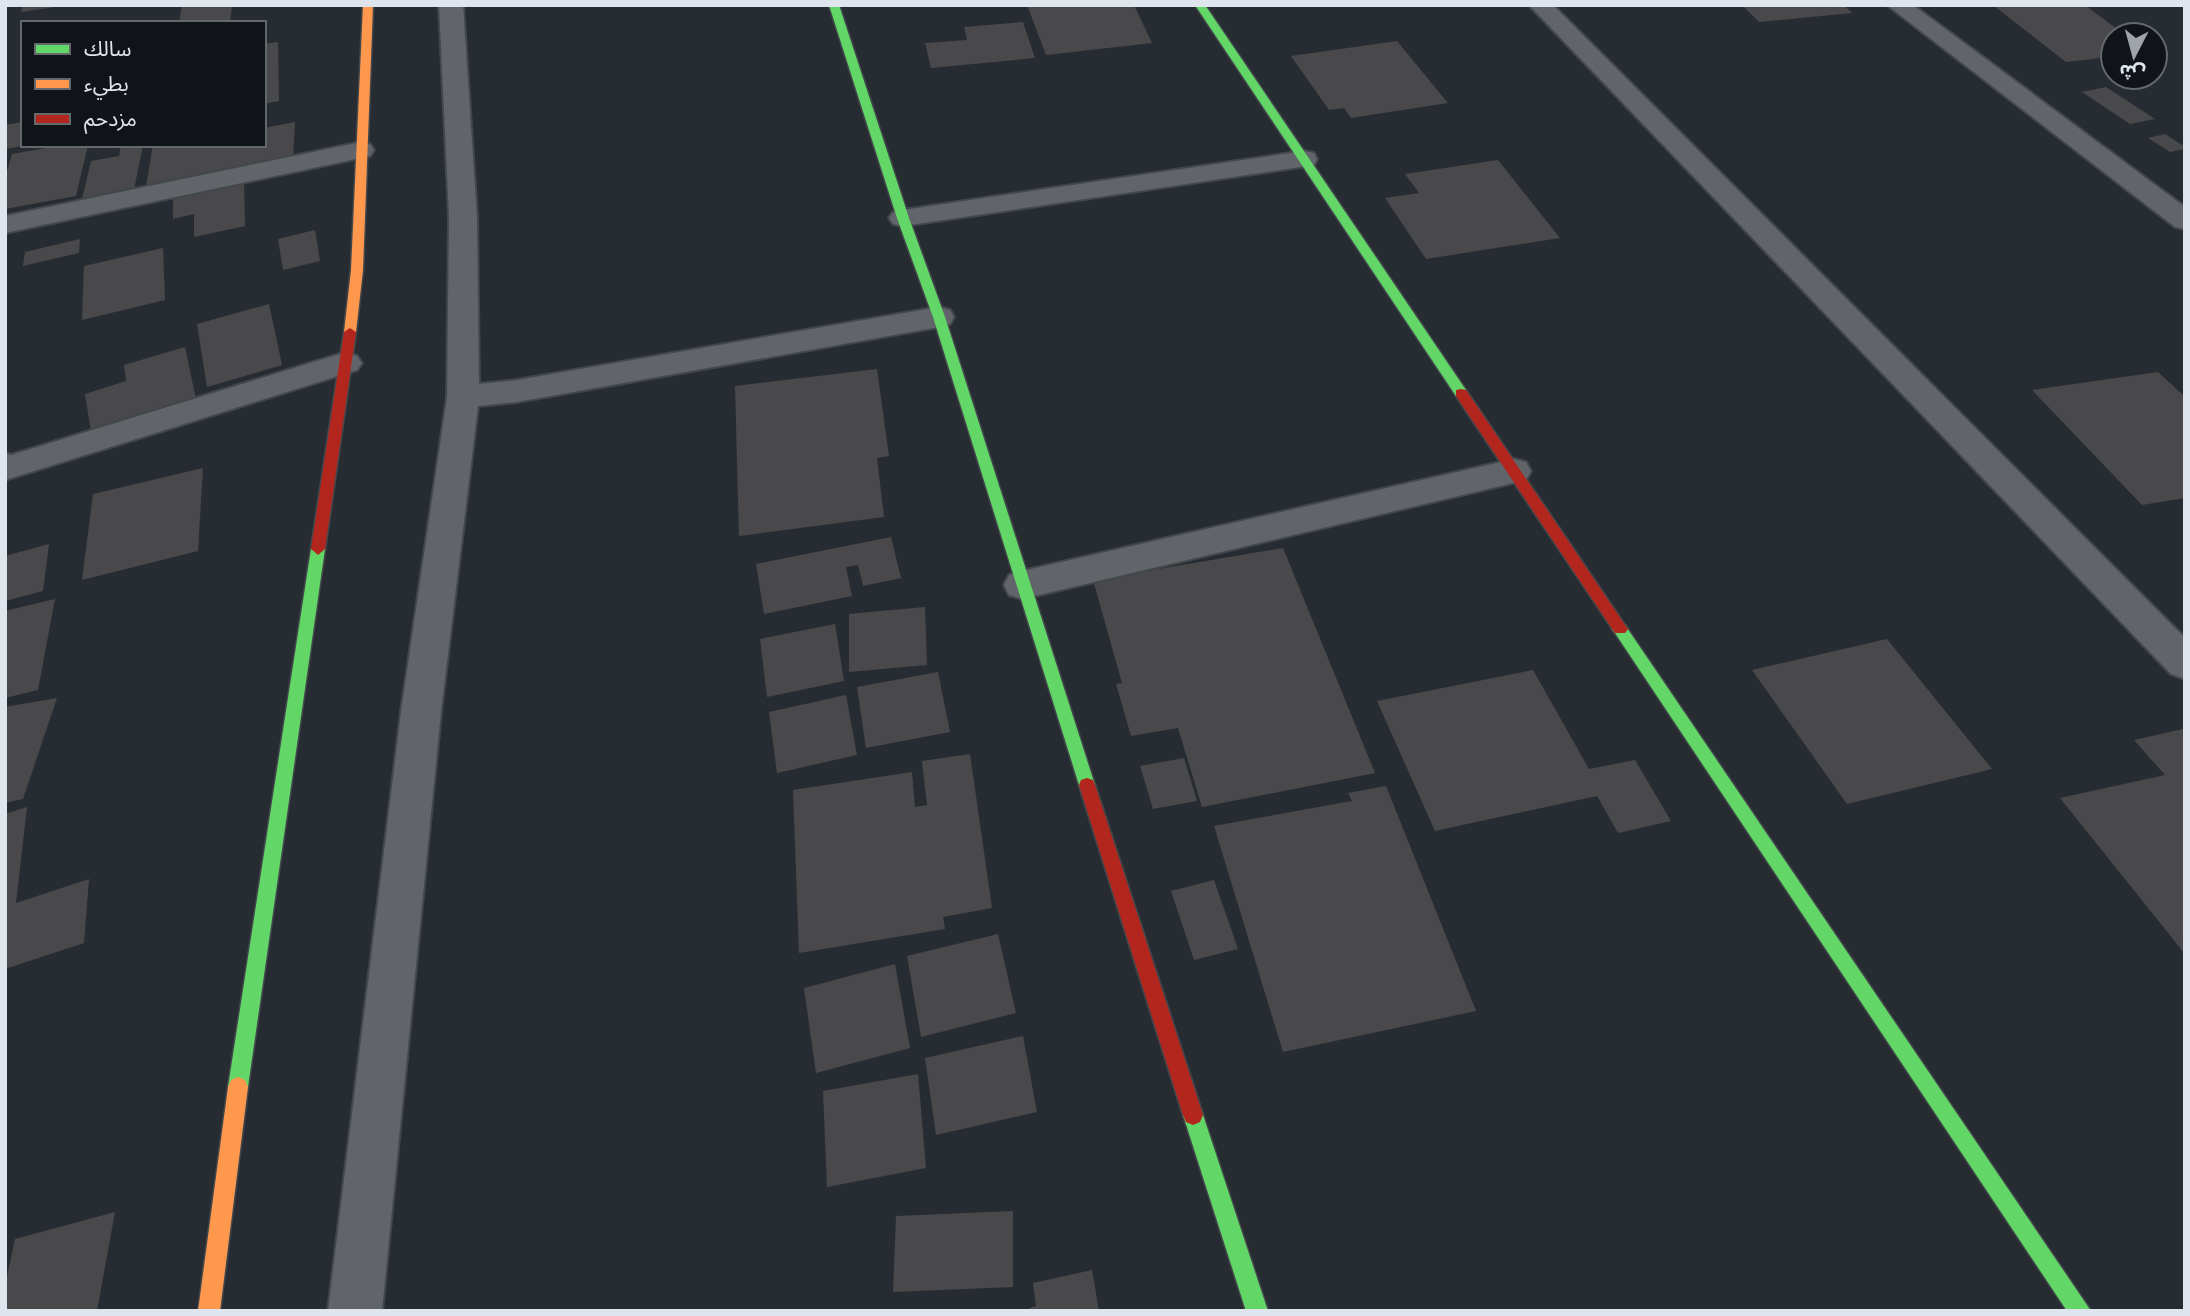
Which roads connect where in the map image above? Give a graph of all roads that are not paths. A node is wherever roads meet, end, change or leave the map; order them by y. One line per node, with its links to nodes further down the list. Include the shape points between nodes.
1 (368, 5): 7 (street)
2 (451, 5): 14 (street, via 463,217)
3 (834, 5): 9 (street)
4 (1200, 5): 8 (street)
5 (1540, 5): 18 (street)
6 (1898, 5): 10 (street)
7 (361, 150): 11 (street); 13 (street)
8 (1304, 159): 9 (street); 16 (street)
9 (903, 218): 12 (street)
10 (2185, 221)
11 (5, 225)
12 (939, 317): 14 (street); 17 (street)
13 (346, 363): 15 (street); 19 (street)
14 (463, 397): 20 (street, via 421,712)
15 (5, 465)
16 (1514, 471): 17 (street); 22 (street)
17 (1022, 585): 21 (street)
18 (2185, 663)
19 (209, 1311)
20 (355, 1311)
21 (1257, 1311)
22 (2080, 1311)

